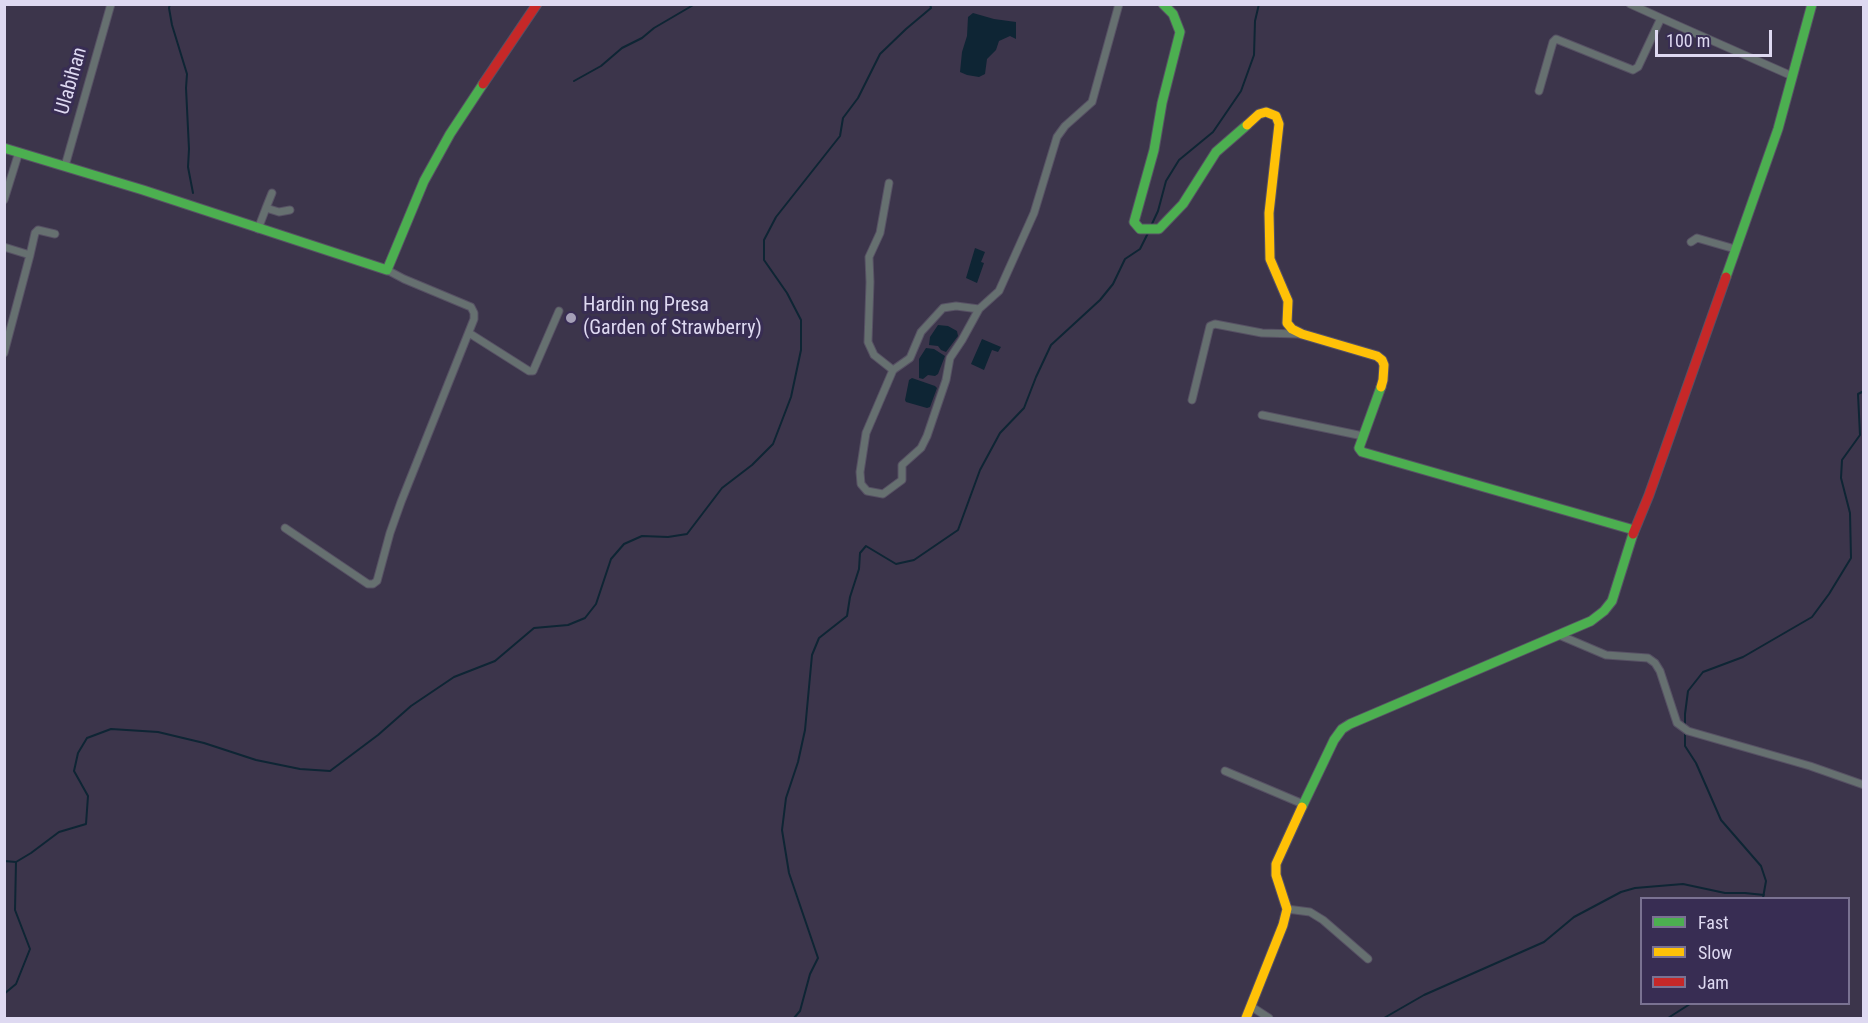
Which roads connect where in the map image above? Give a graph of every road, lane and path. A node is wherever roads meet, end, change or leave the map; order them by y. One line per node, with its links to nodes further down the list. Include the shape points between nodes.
1 (111, 4): 12 (street, Ulabihan)
2 (537, 4): 24 (street, via 450,134 424,181)
3 (1119, 4): 25 (street, via 1092,102 1057,137 1034,213 999,291)
4 (1163, 4): 28 (street, via 1173,14 1180,32 1134,222 1140,229 1159,229 1183,204 1216,152 1258,114 1266,112 1276,117 1280,124 1269,213 1269,252 1288,301 1287,323)
5 (1630, 4): 7 (street)
6 (1812, 4): 8 (street)
7 (1661, 18): 8 (street); 9 (street, via 1633,70 1556,39)
8 (1792, 76): 22 (street, via 1778,129)
9 (1539, 92)
10 (4, 148): 11 (street)
11 (19, 152): 12 (street); 15 (street)
12 (66, 166): 18 (street)
13 (889, 183): 30 (street, via 880,233 869,257 868,342 874,355)
14 (272, 193): 16 (street)
15 (4, 200)
16 (266, 208): 17 (street); 18 (street)
17 (290, 210)
18 (258, 229): 24 (street)
19 (55, 234): 23 (street, via 38,230)
20 (1691, 242): 22 (street, via 1697,238)
21 (4, 247): 23 (street)
22 (1735, 249): 35 (street)
23 (30, 255): 29 (street)
24 (387, 270): 27 (street, via 471,307 474,319)
25 (979, 309): 30 (street, via 943,308 921,332 910,358); 30 (street, via 950,358 921,448 902,465 902,480 883,494 867,491 861,484 860,472 866,433)
26 (560, 311): 27 (street, via 533,371)
27 (469, 333): 34 (street, via 401,502 377,581 368,584)
28 (1302, 334): 31 (street, via 1210,326); 33 (street, via 1382,360 1383,380)
29 (4, 353)
30 (892, 370)
31 (1192, 400)
32 (1262, 415): 33 (street)
33 (1363, 436): 35 (street, via 1359,448 1362,452)
34 (285, 528)
35 (1634, 530): 36 (street, via 1612,601 1592,621)
36 (1559, 635): 38 (street, via 1606,655 1648,658 1655,663 1677,723 1688,731); 39 (street, via 1342,729)
37 (1225, 771): 39 (street)
38 (1863, 785)
39 (1304, 804): 40 (street, via 1276,864)
40 (1287, 909): 41 (street, via 1310,912 1323,920); 42 (street)
41 (1368, 959)
42 (1252, 1007): 43 (street); 44 (street)
43 (1246, 1018)
44 (1269, 1018)

